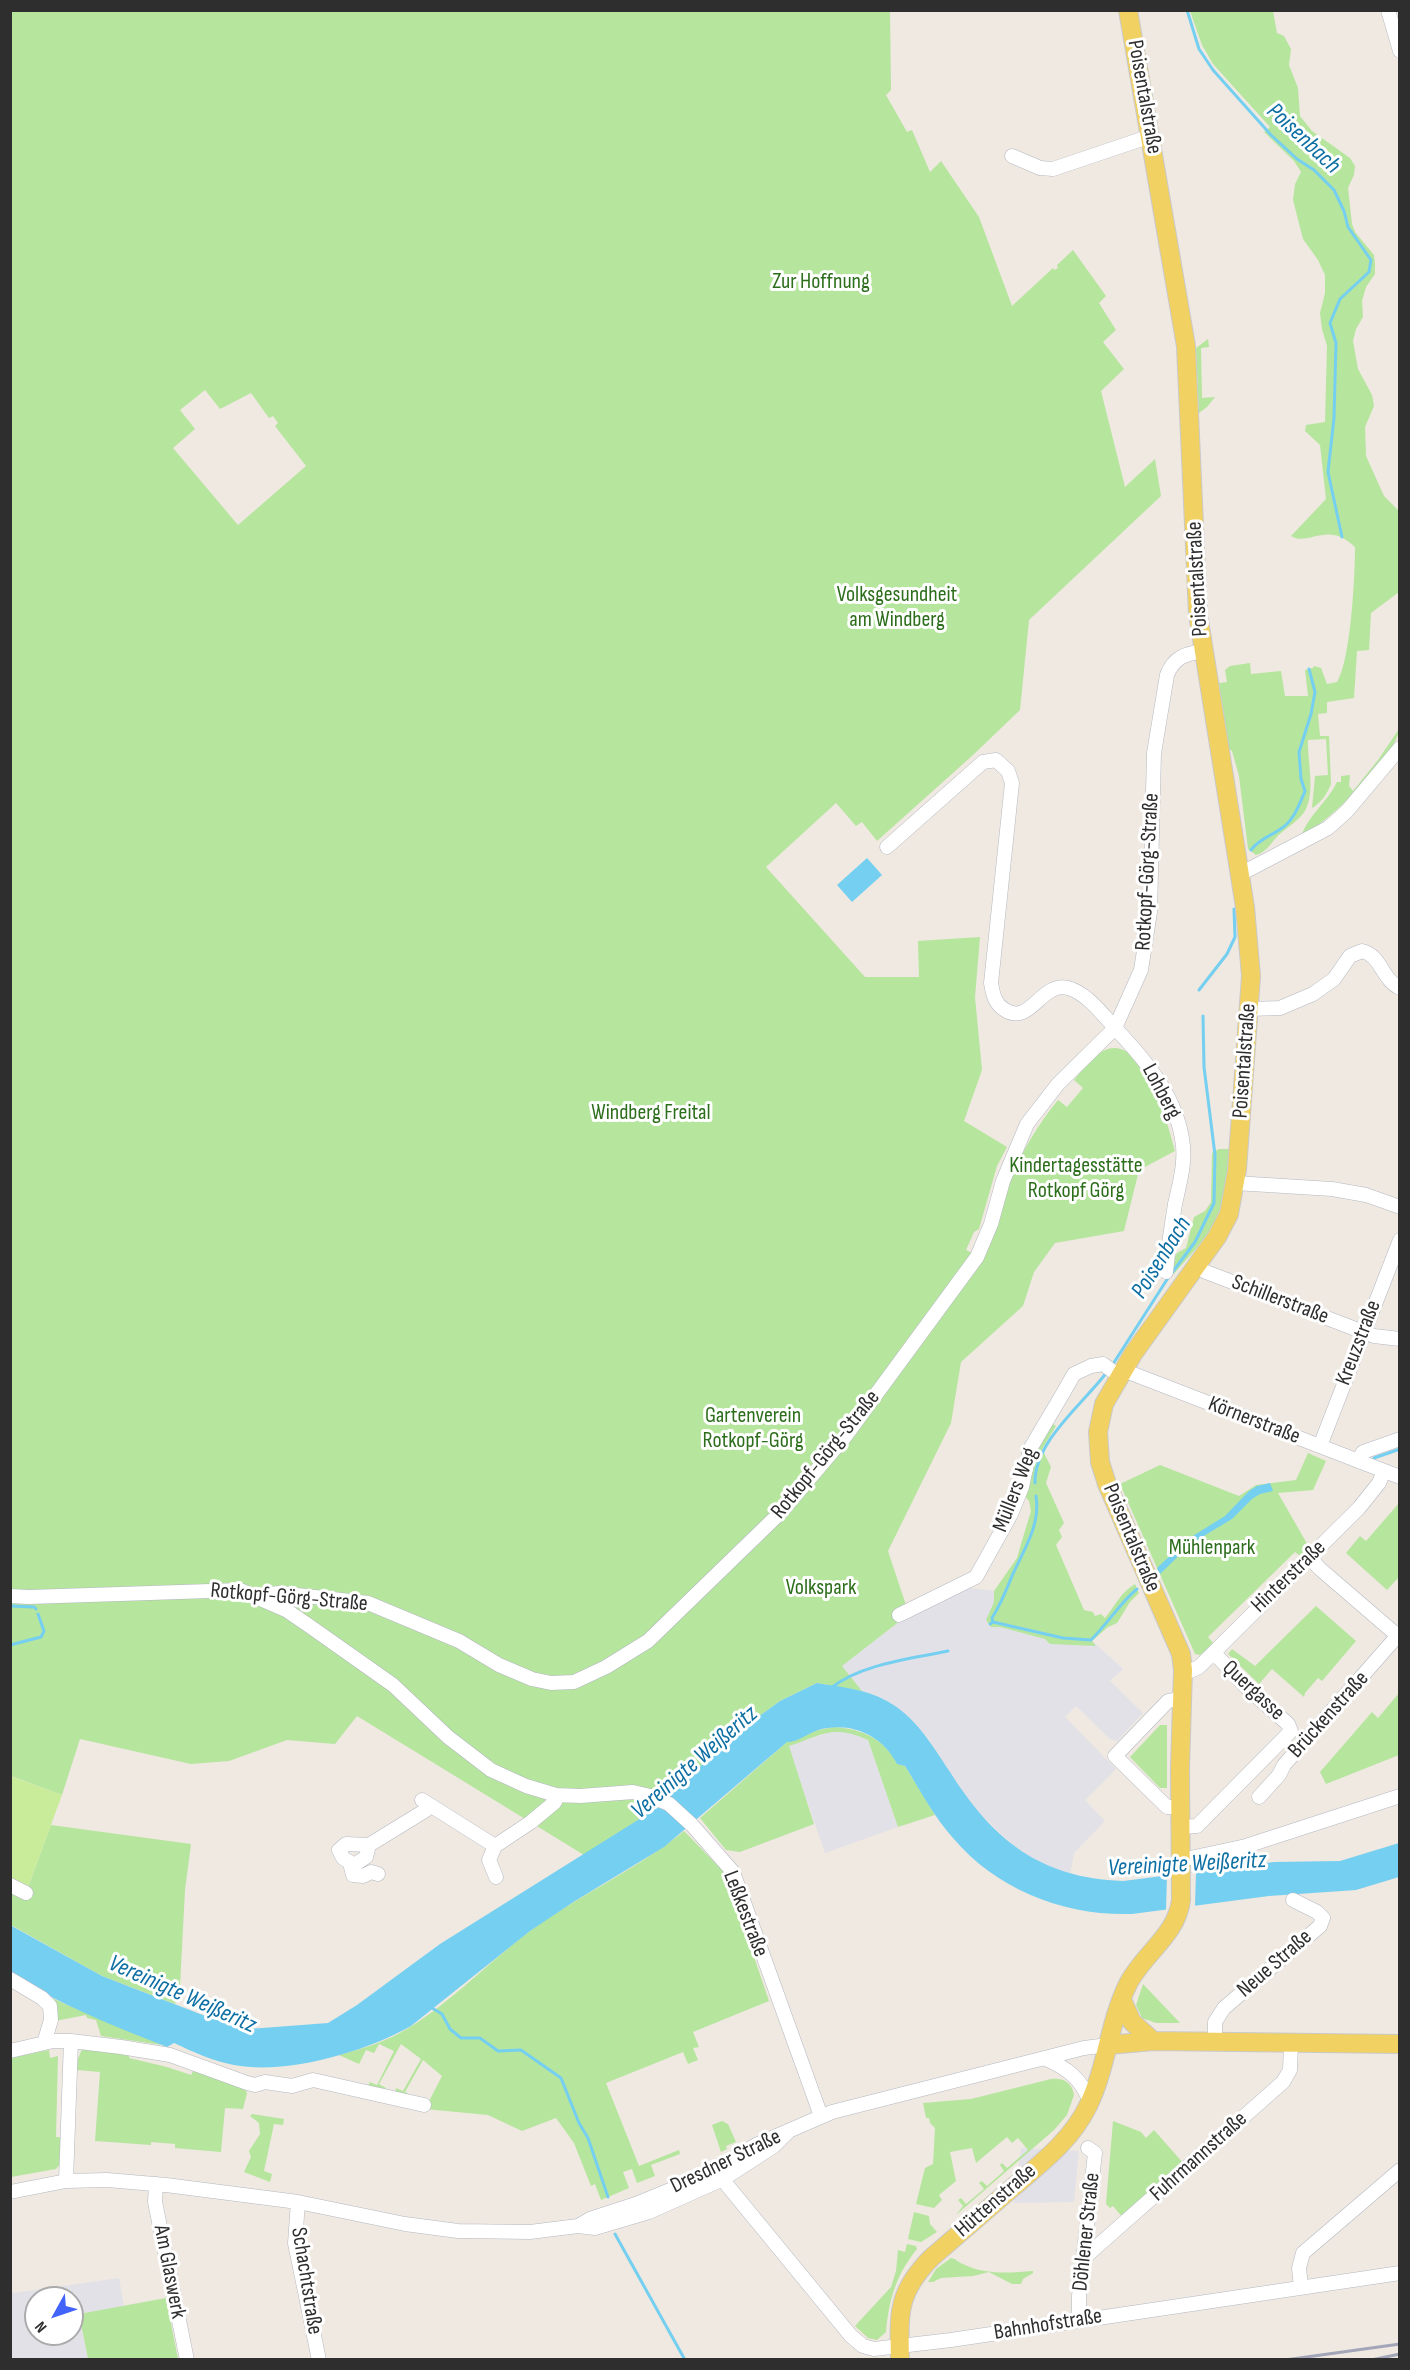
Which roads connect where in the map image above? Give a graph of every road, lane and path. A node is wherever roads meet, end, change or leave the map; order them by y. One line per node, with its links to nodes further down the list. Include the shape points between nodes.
1 (1128, 10): 4 (main road, Poisentalstraße)
2 (1388, 10): 3 (street)
3 (1400, 51)
4 (1150, 136): 5 (street, via 1053,169); 6 (main road, Poisentalstraße, via 1186,346)
5 (1012, 156)
6 (1203, 651): 9 (main road, Poisentalstraße); 12 (street, Rotkopf-Görg-Straße, via 1178,657 1166,679 1154,753 1150,912 1145,955)
7 (1400, 748): 9 (street, via 1328,828)
8 (887, 847): 12 (street, Lohberg, via 983,762 996,760 1008,771 1012,783 991,983 994,997 999,1007 1019,1014 1053,989 1070,988)
9 (1240, 872): 11 (main road, Poisentalstraße, via 1249,947)
10 (1400, 988): 11 (street, via 1373,955 1362,951 1350,956 1334,979 1313,994 1280,1008)
11 (1249, 1009): 13 (main road, Poisentalstraße)
12 (1115, 1028): 17 (street, Lohberg, via 1154,1072 1175,1111 1184,1146); 28 (street, Rotkopf-Görg-Straße, via 1058,1084 1027,1124 977,1257 844,1438 782,1511 648,1641 574,1682 551,1683 499,1665 459,1641 368,1603 279,1593 270,1594)
13 (1235, 1183): 14 (street, via 1332,1189); 16 (main road, Poisentalstraße, via 1229,1214)
14 (1400, 1207)
15 (1400, 1240): 18 (street, Kreuzstraße)
16 (1196, 1265): 18 (street, Schillerstraße); 20 (main road, Poisentalstraße)
17 (1166, 1272)
18 (1363, 1332): 19 (street, Schillerstraße); 22 (street, Kreuzstraße)
19 (1400, 1339)
20 (1115, 1371): 22 (street, Körnerstraße); 29 (street, Müllers Weg, via 1103,1364 1074,1374 1030,1449 1011,1514 976,1577); 32 (main road, Poisentalstraße, via 1100,1417 1100,1462 1181,1653)
21 (1400, 1439): 23 (street, via 1363,1452)
22 (1320, 1446): 23 (street, Körnerstraße)
23 (1358, 1461): 24 (street, Körnerstraße)
24 (1384, 1471): 25 (street, Körnerstraße); 26 (street, Hinterstraße, via 1359,1508)
25 (1400, 1477)
26 (1310, 1557): 30 (street); 31 (street, Hinterstraße)
27 (10, 1596): 28 (street, Rotkopf-Görg-Straße, via 240,1590)
28 (266, 1600): 35 (street, Leßkestraße, via 393,1685 448,1737 491,1770)
29 (899, 1615)
30 (1399, 1635): 37 (street, Brückenstraße)
31 (1210, 1656): 32 (street, Hinterstraße, via 1199,1667); 34 (street, Quergasse, via 1218,1658)
32 (1183, 1670): 33 (main road, Poisentalstraße)
33 (1183, 1698): 38 (main road, Poisentalstraße); 38 (street, via 1168,1701 1115,1756 1167,1807)
34 (1291, 1731): 39 (street, Brückenstraße, via 1197,1826)
35 (556, 1795): 41 (street, via 547,1809); 62 (street, Leßkestraße, via 633,1792 662,1800 692,1825 733,1872)
36 (1400, 1796): 43 (street)
37 (1259, 1797)
38 (1180, 1807): 39 (main road, Poisentalstraße)
39 (1180, 1827): 43 (main road, Poisentalstraße)
40 (369, 1845): 41 (street, via 426,1810 426,1803); 42 (street, via 366,1857); 42 (street, via 346,1845 339,1850)
41 (495, 1846): 45 (street, via 489,1860)
42 (354, 1865): 44 (street, via 352,1875)
43 (1181, 1867): 50 (main road, Poisentalstraße, via 1180,1909 1170,1929 1133,1974)
44 (378, 1874)
45 (496, 1877)
46 (10, 1885): 47 (street)
47 (26, 1893)
48 (1293, 1900): 53 (street, Neue Straße, via 1317,1912 1323,1918 1320,1926 1224,2008 1215,2022)
49 (10, 1979): 54 (street, via 50,2006 51,2020)
50 (1122, 2000): 52 (main road, via 1132,2022); 57 (main road, Poisentalstraße)
51 (70, 2041): 54 (street); 61 (street, via 170,2055 255,2085 265,2082 292,2086 313,2080); 66 (street)
52 (1153, 2041): 53 (main road); 57 (main road)
53 (1215, 2042): 55 (main road)
54 (44, 2043): 58 (street)
55 (1291, 2043): 56 (main road); 70 (street, Fuhrmannstraße, via 1290,2070 1283,2082)
56 (1400, 2044)
57 (1108, 2045): 59 (street, Dresdner Straße); 60 (main road, Hüttenstraße)
58 (10, 2051)
59 (1044, 2058): 60 (street, via 1072,2073); 62 (street, Dresdner Straße)
60 (1090, 2102): 74 (main road, Hüttenstraße, via 1065,2140 931,2258 913,2279 900,2311)
61 (424, 2105)
62 (821, 2116): 65 (street, Dresdner Straße, via 756,2145)
63 (1088, 2148): 70 (street, Döhlener Straße, via 1095,2153)
64 (1400, 2170): 72 (street, via 1303,2253 1299,2268)
65 (721, 2174): 69 (street, Dresdner Straße, via 578,2226 530,2232 450,2231); 74 (street, Bahnhofstraße, via 857,2342)
66 (66, 2181): 67 (street, Dresdner Straße); 68 (street, Dresdner Straße)
67 (156, 2184): 69 (street, Dresdner Straße); 75 (street, Am Glaswerk, via 155,2202)
68 (10, 2192)
69 (298, 2202): 76 (street, Schachtstraße, via 295,2243)
70 (1084, 2258): 73 (street, Döhlener Straße)
71 (1400, 2273): 72 (street, Bahnhofstraße)
72 (1301, 2287): 73 (street, Bahnhofstraße)
73 (1079, 2320): 74 (street, Bahnhofstraße)
74 (900, 2353)
75 (188, 2360)
76 (319, 2360)

